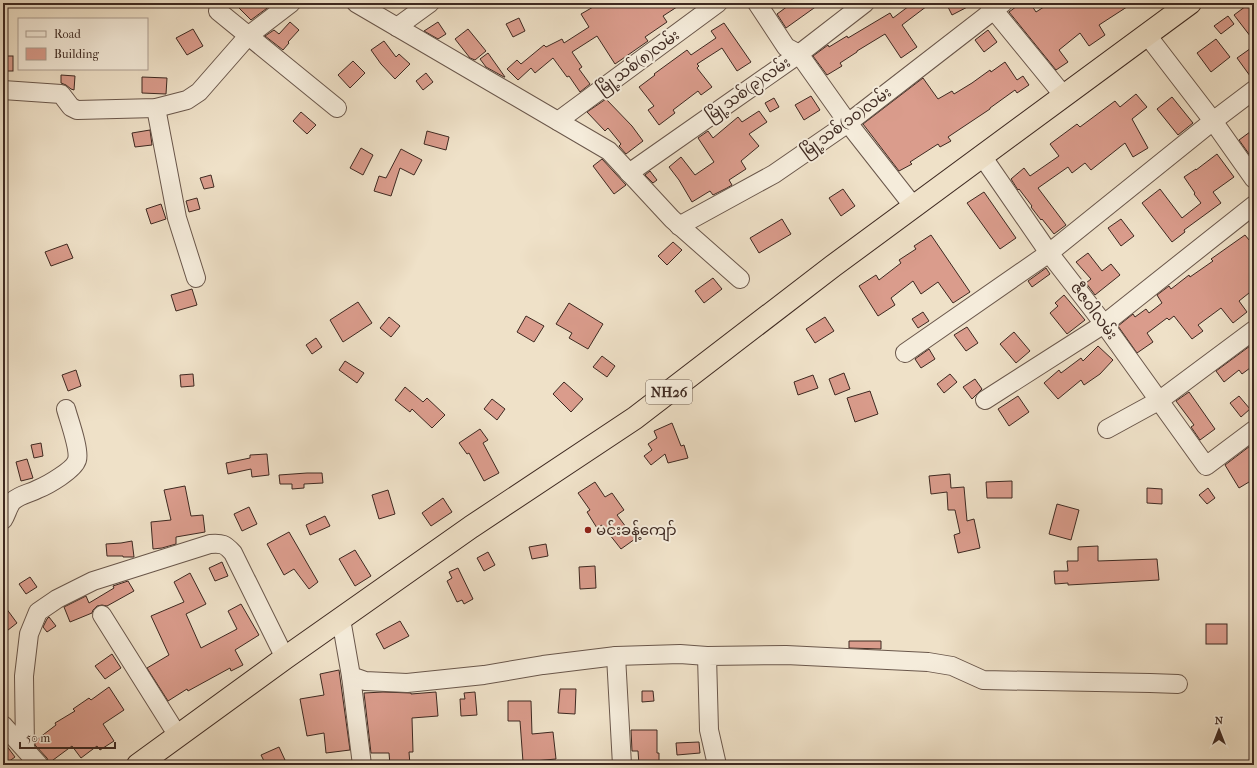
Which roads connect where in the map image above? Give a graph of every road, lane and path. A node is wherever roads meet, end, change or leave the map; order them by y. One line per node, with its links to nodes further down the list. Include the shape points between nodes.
1 (290, 3): 12 (street)
2 (356, 3): 10 (street)
3 (430, 3): 10 (street)
4 (718, 3): 19 (street, မြို့သစ်(၈)လမ်း)
5 (757, 3): 13 (street, via 786,46)
6 (865, 3): 13 (street, မြို့သစ်(၉)လမ်း)
7 (1190, 3): 11 (highway, NH26)
8 (995, 5): 16 (street); 21 (street, မြို့သစ်(၁၀)လမ်း)
9 (218, 11): 12 (street)
10 (397, 27): 19 (street)
11 (1147, 35): 16 (highway, NH26); 20 (street)
12 (248, 36): 17 (street, via 199,92 188,100); 18 (street)
13 (799, 54): 21 (street); 23 (street, မြို့သစ်(၉)လမ်း)
14 (3, 90): 17 (street, via 61,94 71,107 77,110)
15 (1254, 90): 20 (street)
16 (1064, 96): 22 (highway, NH26)
17 (156, 108): 29 (street, via 177,218)
18 (336, 108)
19 (558, 121): 23 (street, via 609,151)
20 (1213, 121): 24 (street); 28 (street)
21 (848, 123): 26 (street); 27 (street, မြို့သစ်(၁၀)လမ်း, via 774,174)
22 (982, 156): 26 (highway, NH26); 28 (street, ဇီဇဝါလမ်း)
23 (629, 173): 27 (street)
24 (1254, 179)
25 (1254, 204): 31 (street)
26 (914, 207): 41 (highway, NH26, via 635,418 471,527)
27 (679, 226): 30 (street)
28 (1049, 253): 31 (street, ဇီဇဝါလမ်း); 33 (street)
29 (196, 278)
30 (740, 279)
31 (1104, 324): 34 (street); 35 (street, ဇီဇဝါလမ်း)
32 (1254, 330): 35 (street)
33 (905, 353)
34 (985, 400)
35 (1160, 400): 37 (street); 38 (street, ဇီဇဝါလမ်း, via 1206,466)
36 (66, 409): 39 (street, via 78,452 77,461 72,468 38,490 22,495 12,502)
37 (1107, 429)
38 (1254, 430)
39 (3, 520)
40 (102, 615): 48 (street)
41 (341, 619): 44 (highway, NH26); 45 (street)
42 (616, 656): 43 (street); 45 (street, via 407,683 365,681); 53 (street)
43 (707, 656): 46 (street, via 786,655 928,662 952,666 983,680); 54 (street, via 709,730)
44 (285, 658): 48 (highway, NH26); 49 (street, via 233,553 226,546 210,544 93,581 38,612 29,634 24,676)
45 (351, 676): 52 (street)
46 (1178, 684)
47 (3, 725): 49 (street)
48 (178, 736): 51 (highway, NH26)
49 (25, 748): 50 (street)
50 (39, 765)
51 (138, 765)
52 (362, 765)
53 (622, 765)
54 (717, 765)

